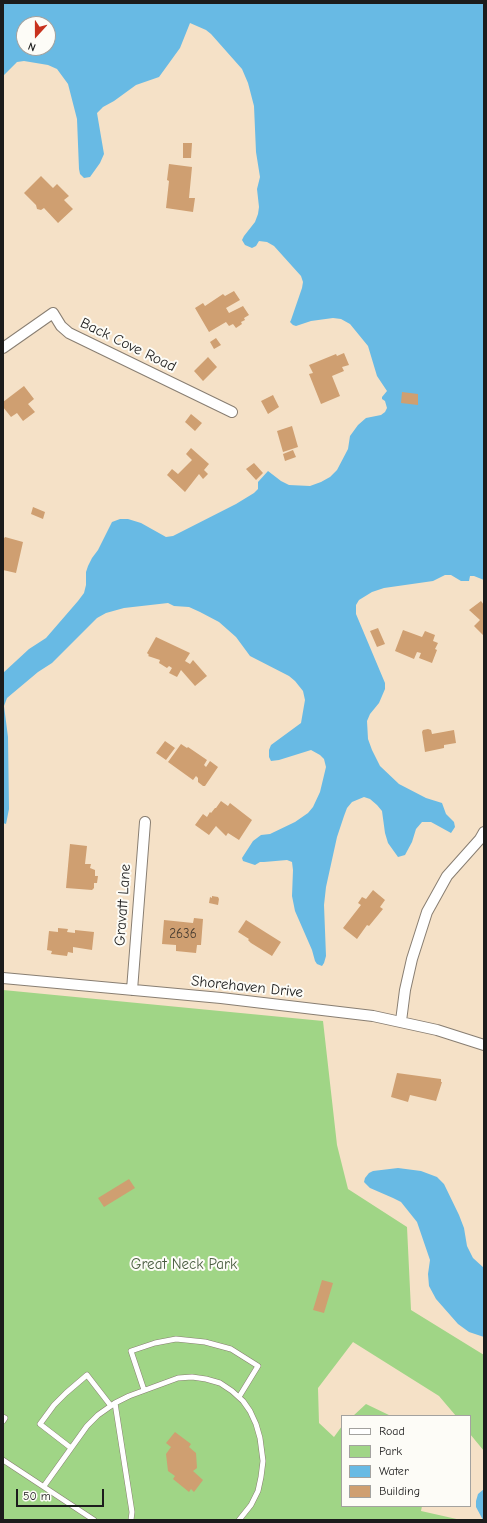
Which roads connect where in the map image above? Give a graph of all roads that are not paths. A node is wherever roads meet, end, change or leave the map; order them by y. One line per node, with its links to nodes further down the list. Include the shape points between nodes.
1 (3, 348): 2 (street, Back Cove Road, via 53,312 69,334)
2 (232, 412)
3 (145, 822): 6 (street, Gravatt Lane)
4 (484, 832): 7 (street, via 447,876 427,912 412,960)
5 (3, 978): 6 (street, Shorehaven Drive)
6 (132, 990): 7 (street, Shorehaven Drive, via 221,998)
7 (401, 1021): 8 (street, Shorehaven Drive)
8 (484, 1044)
9 (144, 1390): 10 (lane, via 178,1378 192,1377 220,1383); 10 (lane, via 131,1350 176,1339 205,1342 231,1349 258,1366); 11 (lane)
10 (239, 1397): 19 (lane, via 256,1424 262,1461 258,1491)
11 (113, 1405): 14 (lane, via 87,1426); 14 (lane, via 87,1374 54,1405 40,1424); 18 (lane, via 132,1512)
12 (3, 1417): 13 (lane)
13 (3, 1421)
14 (71, 1448): 16 (lane)
15 (3, 1460): 16 (lane)
16 (44, 1486): 17 (lane)
17 (94, 1520)
18 (131, 1520)
19 (239, 1520)

